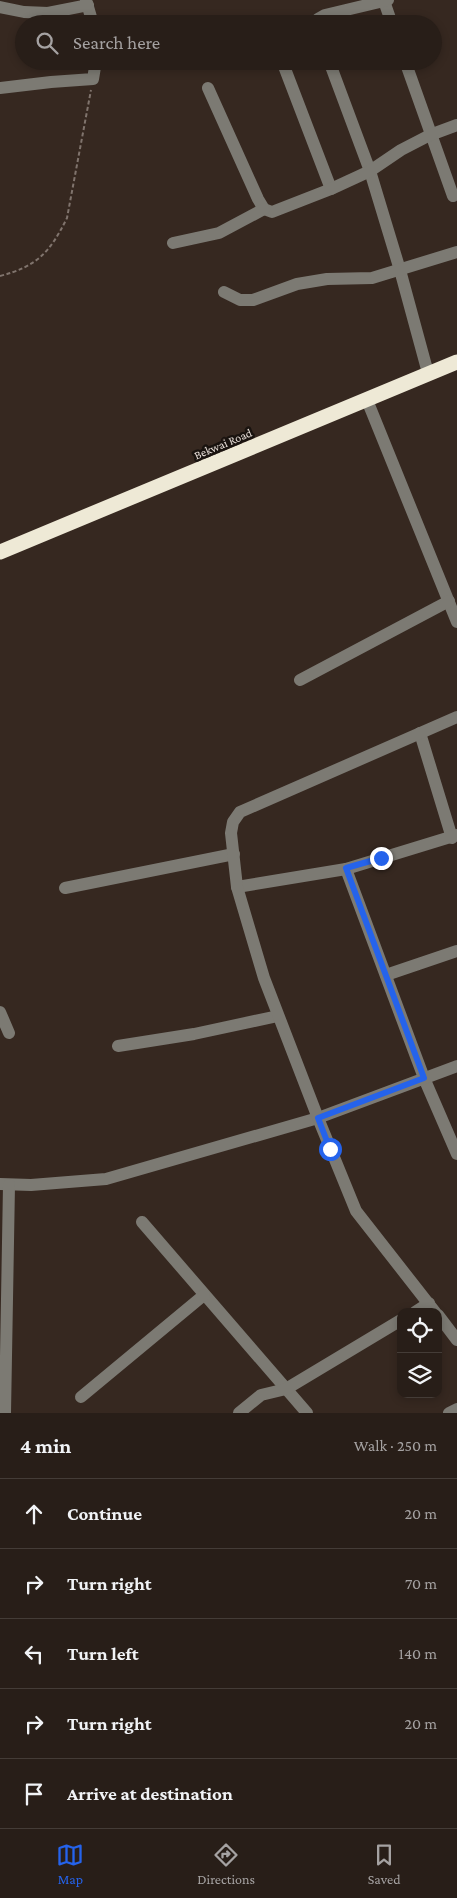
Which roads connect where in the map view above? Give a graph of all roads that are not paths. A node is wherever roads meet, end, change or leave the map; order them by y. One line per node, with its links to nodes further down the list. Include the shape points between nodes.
1 (386, 0): 4 (street); 5 (street)
2 (87, 3): 3 (street, via 48,13)
3 (0, 7)
4 (324, 15)
5 (390, 15)
6 (94, 70): 10 (street, via 93,79)
7 (285, 70): 15 (street)
8 (332, 70): 14 (street)
9 (408, 70): 13 (street)
10 (0, 88)
11 (208, 88): 17 (street)
12 (457, 125): 13 (street)
13 (430, 135): 14 (street); 16 (street)
14 (370, 171): 15 (street); 20 (street)
15 (331, 189): 17 (street, via 272,212)
16 (453, 196)
17 (264, 209): 18 (street, via 219,233)
18 (173, 243)
19 (457, 252): 20 (street)
20 (400, 270): 21 (street, via 372,278 327,279 297,284 253,300 240,300); 23 (street)
21 (224, 292)
22 (457, 362): 23 (highway, Bekwai Road)
23 (428, 374): 24 (highway, Bekwai Road)
24 (367, 400): 25 (highway, Bekwai Road); 26 (street)
25 (0, 552)
26 (449, 602): 27 (street); 28 (street)
27 (457, 622)
28 (300, 680)
29 (457, 717): 30 (street)
30 (420, 733): 31 (street); 32 (street, via 240,812 231,833)
31 (454, 836): 33 (street)
32 (234, 854): 34 (street); 35 (street)
33 (346, 868): 34 (street); 37 (street)
34 (237, 887): 39 (street)
35 (65, 888)
36 (457, 950): 37 (street)
37 (386, 975): 43 (street)
38 (0, 1012): 40 (street)
39 (278, 1016): 41 (street); 44 (street)
40 (10, 1033)
41 (118, 1046)
42 (457, 1066): 43 (street)
43 (424, 1078): 44 (street); 45 (street)
44 (318, 1118): 46 (street, via 106,1179); 49 (street, via 356,1211)
45 (457, 1154)
46 (5, 1184): 56 (street)
47 (142, 1222): 48 (street)
48 (204, 1295): 53 (street); 54 (street)
49 (432, 1307)
50 (442, 1321): 52 (street)
51 (397, 1322): 53 (street)
52 (457, 1340)
53 (286, 1389): 57 (street, via 261,1395); 58 (street)
54 (81, 1397)
55 (457, 1409): 59 (street)
56 (5, 1413)
57 (239, 1413)
58 (307, 1413)
59 (449, 1413)

